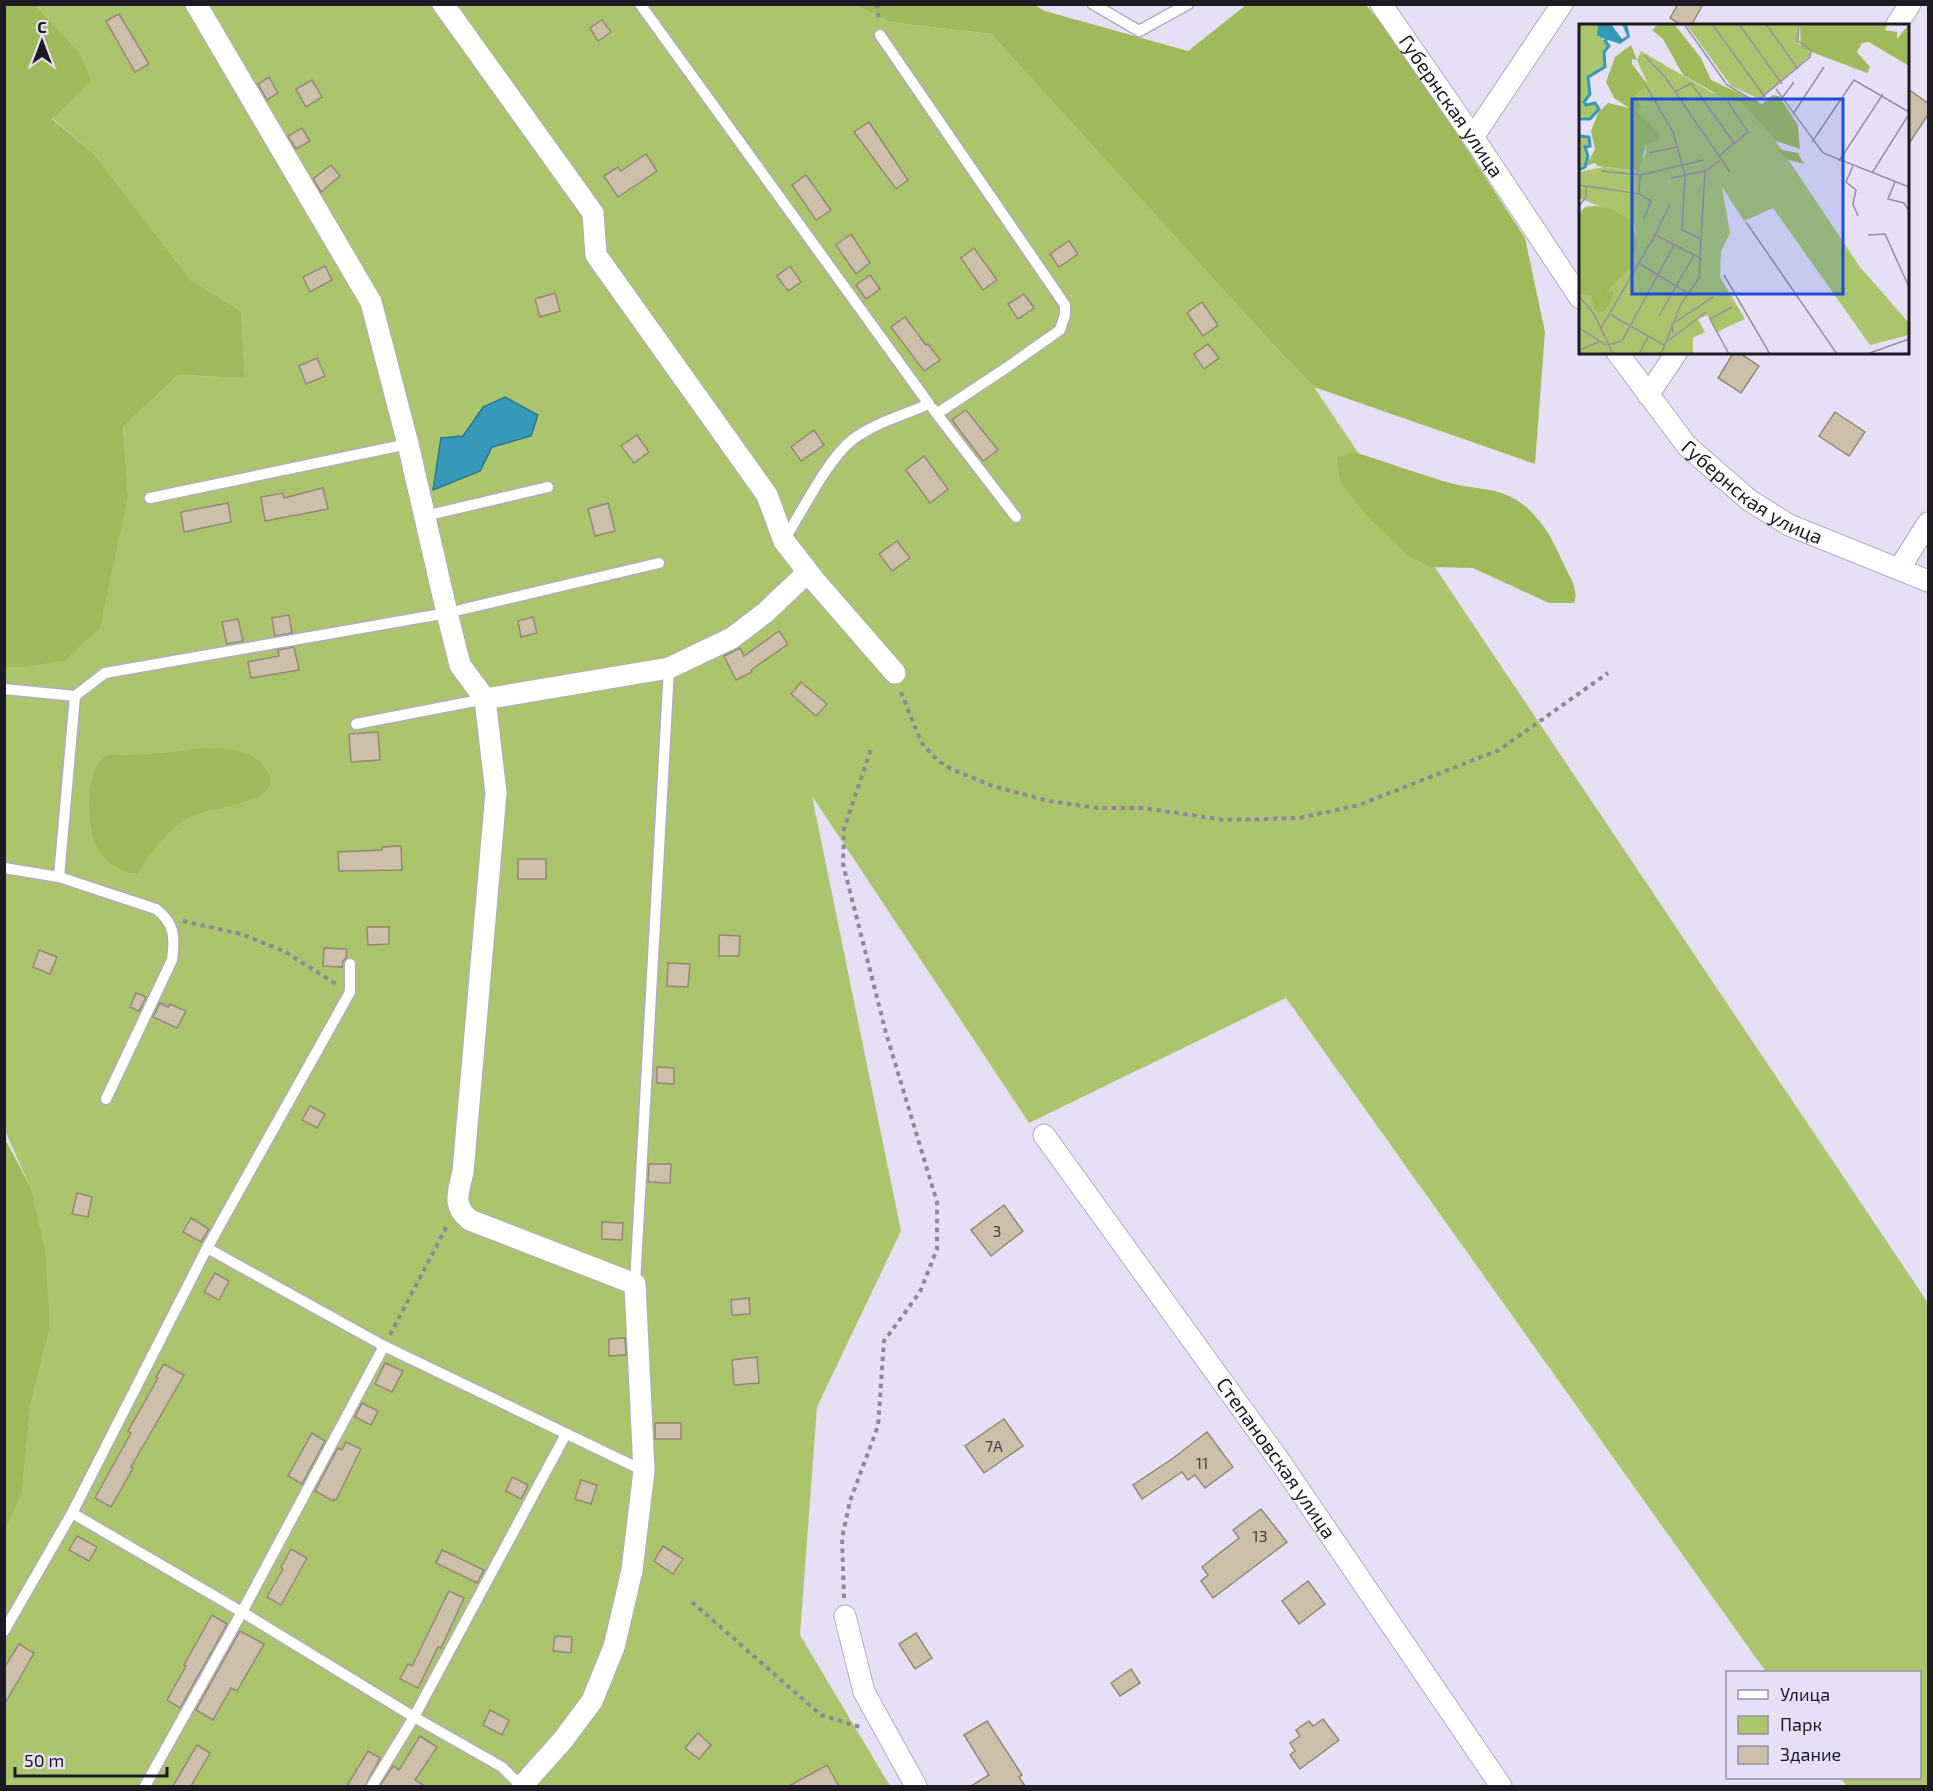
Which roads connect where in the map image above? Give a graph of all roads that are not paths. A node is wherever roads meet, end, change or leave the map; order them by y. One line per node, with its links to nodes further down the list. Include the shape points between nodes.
1 (196, 4): 18 (street, via 371,302)
2 (443, 4): 24 (street, via 593,213 596,255 767,495)
3 (640, 4): 16 (lane)
4 (1093, 4): 5 (lane, via 1139,31)
5 (1188, 4)
6 (1381, 4): 11 (street, Губернская улица)
7 (1562, 4): 11 (street)
8 (1910, 4): 9 (street)
9 (1897, 24)
10 (880, 35): 17 (lane, via 1065,305 1060,330)
11 (1473, 137): 12 (street, Губернская улица)
12 (1579, 295)
13 (1618, 354): 15 (street, Губернская улица)
14 (1676, 354): 15 (street)
15 (1648, 395): 26 (street, Губернская улица, via 1687,446 1749,500 1789,525)
16 (929, 404): 17 (lane); 24 (lane, via 852,440 831,464)
17 (938, 413): 22 (lane)
18 (408, 444): 20 (lane); 21 (street)
19 (548, 487): 21 (lane)
20 (150, 498)
21 (425, 516): 29 (street)
22 (1016, 517)
23 (1929, 523): 26 (street)
24 (784, 541): 27 (street)
25 (659, 563): 29 (lane)
26 (1899, 569): 28 (street, Губернская улица)
27 (808, 572): 30 (street, via 732,638); 31 (street)
28 (1929, 581)
29 (447, 613): 33 (lane, via 105,674); 34 (street, via 460,665)
30 (669, 668): 34 (street); 42 (lane)
31 (895, 673)
32 (4, 689): 33 (lane)
33 (75, 696): 37 (lane)
34 (485, 699): 35 (lane); 42 (street, via 496,794 458,1205 470,1220)
35 (356, 724)
36 (4, 868): 37 (lane)
37 (59, 877): 39 (lane, via 156,909 165,915 175,942 172,960)
38 (350, 964): 41 (lane, via 350,992)
39 (106, 1099)
40 (1044, 1134): 55 (street, Степановская улица, via 1281,1463)
41 (207, 1248): 43 (lane); 46 (lane)
42 (635, 1284): 45 (street)
43 (384, 1346): 44 (lane); 47 (lane)
44 (566, 1434): 45 (lane); 50 (lane)
45 (644, 1471): 53 (street, via 632,1570 614,1647 592,1701)
46 (72, 1513): 47 (lane); 49 (lane)
47 (242, 1612): 50 (lane); 51 (lane)
48 (845, 1616): 54 (street, via 864,1692)
49 (4, 1632)
50 (414, 1717): 52 (lane); 53 (lane, via 502,1767)
51 (145, 1786)
52 (372, 1786)
53 (521, 1786)
54 (916, 1786)
55 (1501, 1786)

